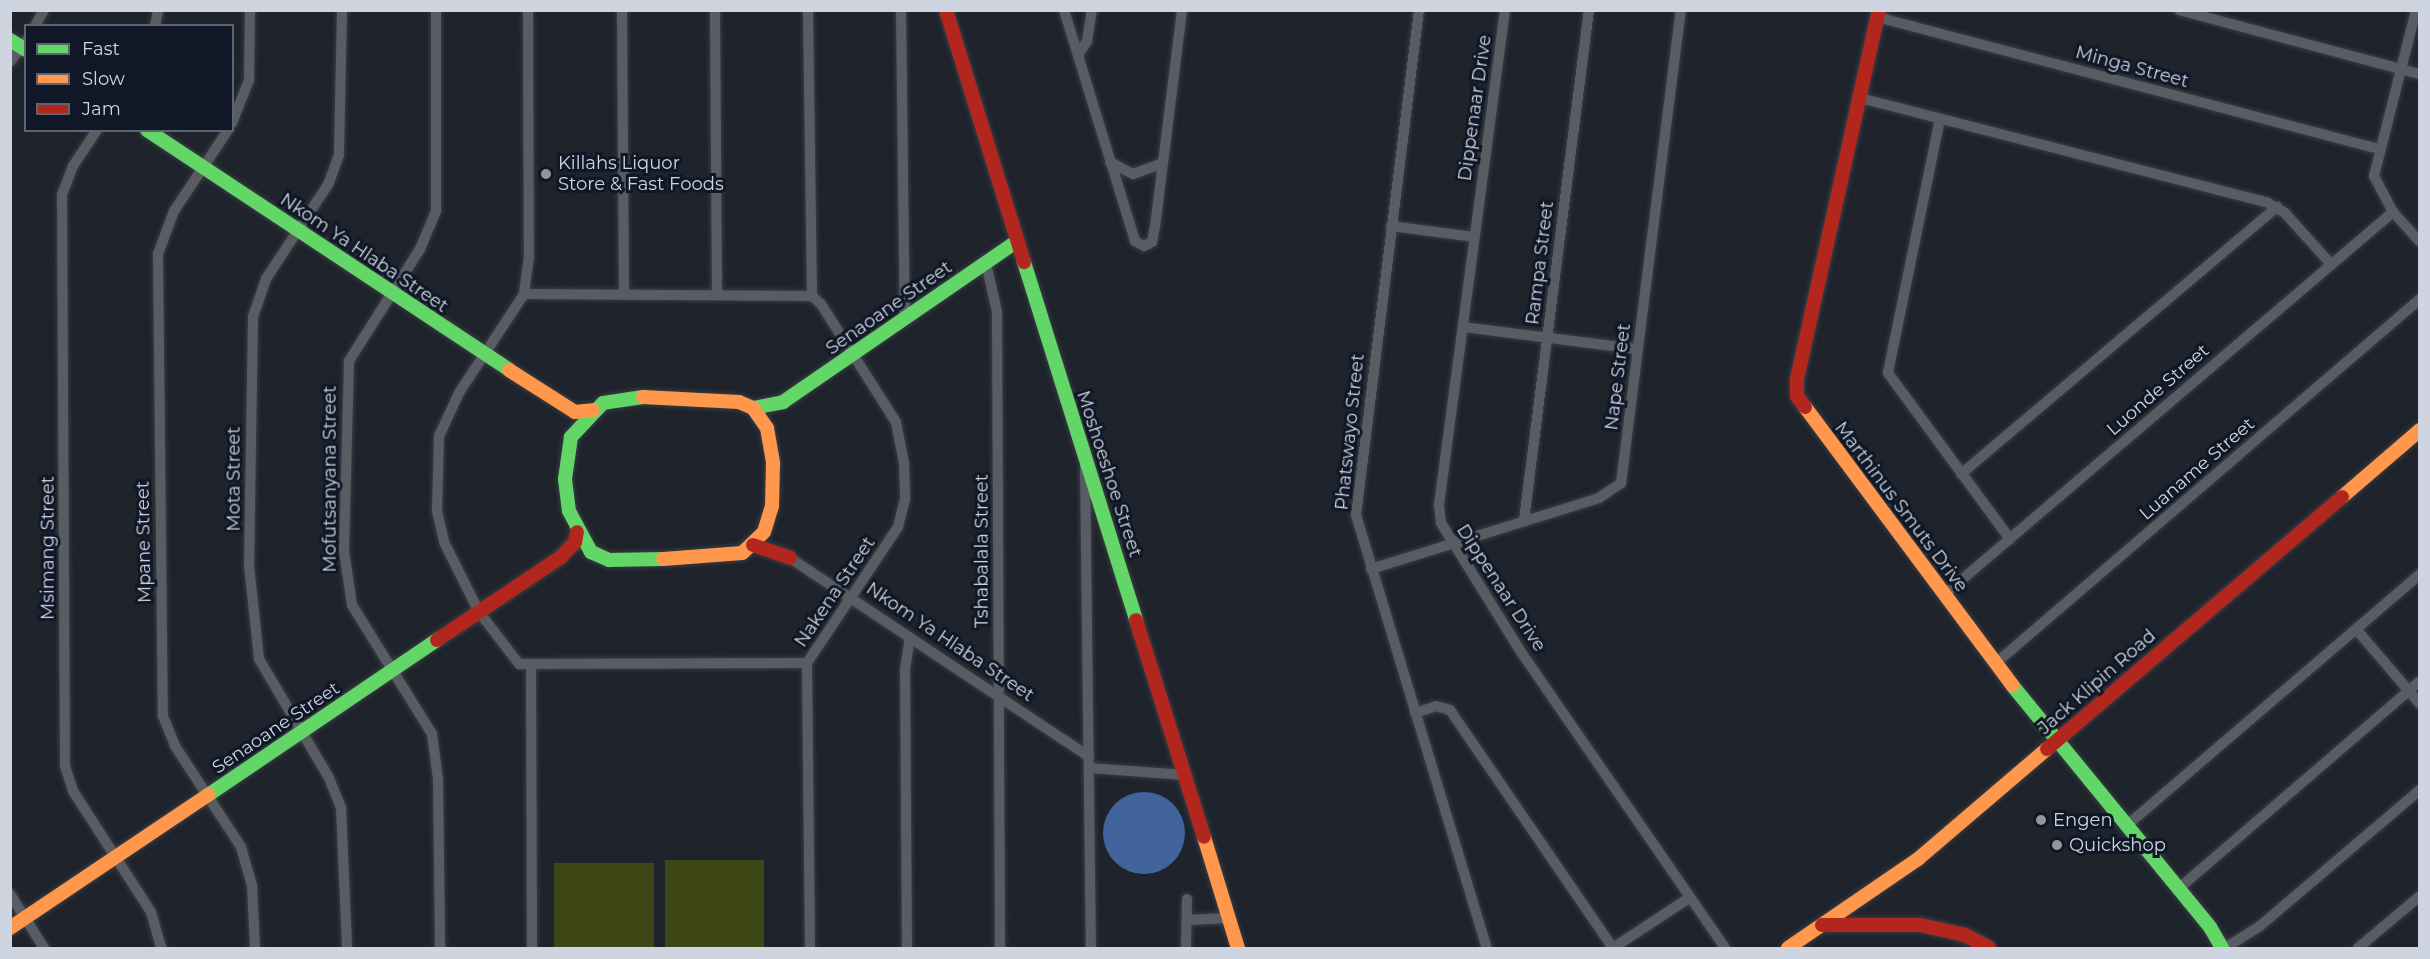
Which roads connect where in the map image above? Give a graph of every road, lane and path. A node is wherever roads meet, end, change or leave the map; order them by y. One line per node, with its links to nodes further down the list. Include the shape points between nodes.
1 (44, 10): 21 (street)
2 (250, 10): 28 (street, via 249,80)
3 (342, 10): 40 (street, Mota Street, via 339,155 329,183)
4 (436, 10): 46 (street, Mofutsanyana Street, via 436,211 420,249)
5 (528, 10): 47 (street, via 529,257)
6 (622, 10): 48 (street)
7 (715, 10): 49 (street)
8 (808, 10): 50 (street)
9 (901, 10): 52 (street)
10 (946, 10): 42 (street, Moshoeshoe Street)
11 (1064, 10): 23 (street)
12 (1092, 10): 23 (street, via 1087,41)
13 (1182, 10): 35 (street)
14 (1419, 10): 39 (street, Phatswayo Street)
15 (1505, 10): 41 (street, Dippenaar Drive)
16 (1589, 10): 54 (street, Rampa Street)
17 (1681, 10): 55 (street, Nape Street)
18 (2179, 10): 25 (street)
19 (2416, 10): 25 (street)
20 (1878, 14): 27 (street, Marthinus Smuts Drive); 33 (street, Minga Street)
21 (36, 24)
22 (21, 44): 24 (street)
23 (1078, 55): 34 (street)
24 (10, 62)
25 (2401, 69): 26 (street); 33 (street)
26 (2420, 74)
27 (1860, 98): 29 (street); 78 (street, Marthinus Smuts Drive, via 1797,379 1797,396)
28 (234, 118)
29 (1940, 118): 37 (street); 66 (street, via 1888,373)
30 (96, 132): 99 (street, Msimang Street, via 73,166 62,195 65,766 73,791)
31 (150, 132): 36 (street, Nkom Ya Hlaba Street)
32 (227, 132): 36 (street, Mpane Street)
33 (2379, 148): 38 (street, via 2374,182)
34 (1110, 162): 35 (street, via 1133,174); 35 (street, via 1135,241 1144,246 1152,242)
35 (1161, 164)
36 (203, 168): 40 (street, Nkom Ya Hlaba Street); 97 (street, Mpane Street, via 164,233 157,280 163,717 175,746)
37 (2277, 207): 45 (street); 66 (street)
38 (2393, 212): 43 (street); 45 (street, Luonde Street)
39 (1391, 226): 41 (street); 76 (street, Phatswayo Street, via 1356,504)
40 (297, 230): 46 (street, Nkom Ya Hlaba Street); 92 (street, Mota Street, via 266,279 254,316 249,566 259,659)
41 (1474, 237): 53 (street, Dippenaar Drive)
42 (1016, 242): 44 (street, Senaoane Street); 65 (street, Moshoeshoe Street)
43 (2420, 242)
44 (986, 263): 52 (street, Senaoane Street); 89 (street, Tshabalala Street, via 997,312)
45 (2331, 264): 70 (street, Luonde Street)
46 (392, 293): 56 (street, Nkom Ya Hlaba Street); 86 (street, Mofutsanyana Street, via 349,361 344,551 352,605)
47 (524, 294): 48 (street); 56 (street, Nakena Street)
48 (624, 295): 49 (street)
49 (717, 295): 50 (street)
50 (812, 296): 57 (street, Nakena Street)
51 (2420, 299): 84 (street, Luaname Street)
52 (905, 319): 57 (street, Senaoane Street)
53 (1463, 327): 54 (street); 72 (street, Dippenaar Drive, via 1439,505)
54 (1547, 340): 55 (street); 67 (street, Rampa Street)
55 (1638, 349): 67 (street, Nape Street, via 1618,487 1599,498)
56 (483, 353): 59 (street, Nkom Ya Hlaba Street); 80 (street, Nakena Street, via 439,436 437,511 444,542)
57 (854, 354): 58 (street, Senaoane Street); 79 (street, Nakena Street, via 896,422 904,463 905,499 898,527)
58 (783, 402): 60 (street, Senaoane Street); 62 (street, Senaoane Street)
59 (561, 405): 61 (street, Nkom Ya Hlaba Street, via 575,412); 64 (street)
60 (753, 408): 61 (street, via 721,398 643,396 610,400); 62 (street)
61 (593, 410): 64 (street)
62 (767, 428): 68 (street, via 774,484)
63 (2420, 430): 93 (street, Jack Klipin Road)
64 (572, 437): 69 (street, via 565,479)
65 (1085, 465): 94 (street); 95 (street, Moshoeshoe Street)
66 (1961, 474): 70 (street)
67 (1524, 520): 72 (street, Nape Street)
68 (766, 527): 71 (street); 75 (street, Nkom Ya Hlaba Street)
69 (577, 532): 73 (street); 74 (street, Senaoane Street, via 575,542)
70 (2010, 538): 78 (street, Luonde Street)
71 (753, 545): 73 (street, via 742,553 717,558 609,560); 75 (street, Nkom Ya Hlaba Street)
72 (1451, 545): 76 (street, Nape Street); 103 (street, Dippenaar Drive)
73 (591, 552): 74 (street, Senaoane Street)
74 (561, 556): 80 (street, Senaoane Street)
75 (790, 558): 79 (street, Nkom Ya Hlaba Street)
76 (1371, 569): 91 (street, Phatswayo Street)
77 (2420, 574): 81 (street)
78 (1945, 594): 84 (street, Marthinus Smuts Drive)
79 (852, 599): 82 (street, Nkom Ya Hlaba Street); 83 (street, Nakena Street)
80 (479, 612): 85 (street, Nakena Street, via 511,659); 86 (street, Senaoane Street)
81 (2356, 628): 88 (street); 98 (street)
82 (910, 638): 89 (street, Nkom Ya Hlaba Street); 117 (street, via 905,669)
83 (807, 663): 85 (street, Nakena Street); 116 (street)
84 (1996, 663): 93 (street, Marthinus Smuts Drive)
85 (531, 665): 115 (street)
86 (392, 671): 92 (street, Senaoane Street); 114 (street, Mofutsanyana Street, via 432,734 437,757)
87 (2420, 681): 88 (street)
88 (2408, 691): 90 (street); 100 (street)
89 (1000, 698): 94 (street, Nkom Ya Hlaba Street); 118 (street, Tshabalala Street)
90 (2420, 704)
91 (1415, 713): 122 (street, Phatswayo Street); 123 (street, via 1436,706 1450,710)
92 (299, 734): 97 (street, Senaoane Street); 113 (street, Mota Street, via 329,778 344,823)
93 (2054, 742): 98 (street, Marthinus Smuts Drive); 108 (street, Jack Klipin Road, via 1917,859)
94 (1089, 762): 95 (street, Nkom Ya Hlaba Street); 119 (street)
95 (1184, 775): 106 (street, Moshoeshoe Street)
96 (2420, 790): 127 (street, via 2260,926)
97 (208, 795): 99 (street, Senaoane Street); 112 (street, Mpane Street, via 234,833 248,865)
98 (2125, 827): 100 (street, Marthinus Smuts Drive)
99 (115, 858): 105 (street, Senaoane Street); 111 (street, Msimang Street, via 151,912)
100 (2177, 890): 127 (street, Marthinus Smuts Drive)
101 (10, 894): 105 (street)
102 (2420, 896): 128 (street)
103 (1689, 898): 123 (street); 124 (street, Dippenaar Drive)
104 (1187, 899): 107 (street)
105 (26, 918): 109 (street, Senaoane Street); 110 (street)
106 (1229, 918): 107 (street); 121 (street, Moshoeshoe Street)
107 (1187, 920): 120 (street)
108 (1822, 925): 125 (street, Jack Klipin Road); 126 (street, via 1920,925 1965,935)
109 (10, 928)
110 (44, 948)
111 (161, 948)
112 (255, 948)
113 (347, 948)
114 (440, 948)
115 (532, 948)
116 (810, 948)
117 (907, 948)
118 (1000, 948)
119 (1091, 948)
120 (1186, 948)
121 (1239, 948)
122 (1487, 948)
123 (1613, 948)
124 (1725, 948)
125 (1788, 948)
126 (1989, 948)
127 (2223, 948)
128 (2358, 948)

